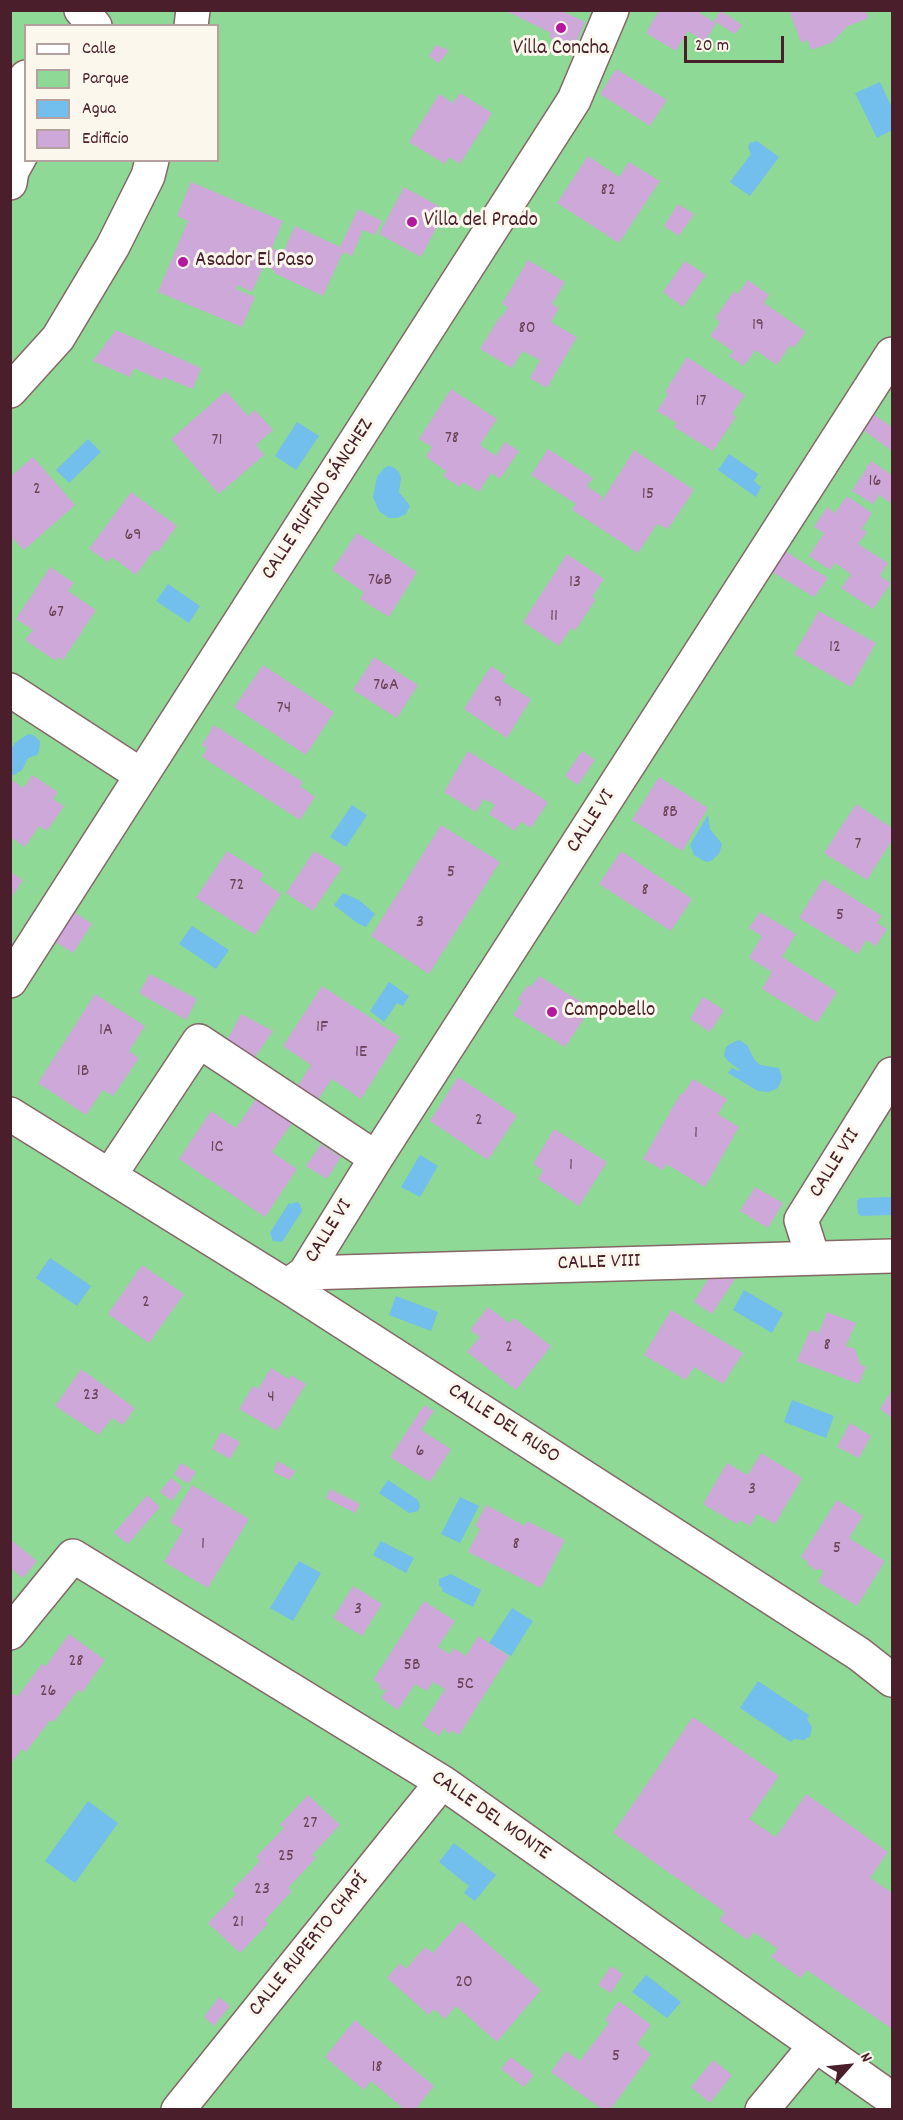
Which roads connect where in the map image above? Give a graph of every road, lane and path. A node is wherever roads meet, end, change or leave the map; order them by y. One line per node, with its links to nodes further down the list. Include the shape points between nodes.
1 (612, 10): 12 (street, CALLE RUFINO SÁNCHEZ, via 574,100)
2 (81, 11): 3 (street)
3 (93, 24)
4 (21, 82): 5 (street)
5 (10, 121)
6 (24, 146): 8 (street)
7 (152, 162): 10 (street, via 113,246 58,338)
8 (11, 173)
9 (892, 354): 16 (street, CALLE VI)
10 (10, 391)
11 (10, 690): 12 (street)
12 (141, 775): 13 (street, CALLE RUFINO SÁNCHEZ)
13 (10, 981)
14 (892, 1074): 19 (street, CALLE VII, via 801,1220)
15 (10, 1114): 17 (street, CALLE DEL RUSO)
16 (376, 1158): 17 (street, via 199,1041); 20 (street, CALLE VI)
17 (110, 1175): 20 (street, CALLE DEL RUSO)
18 (892, 1256): 19 (street, CALLE VIII)
19 (813, 1258): 20 (street, CALLE VIII)
20 (296, 1279): 22 (street, CALLE DEL RUSO, via 849,1647)
21 (10, 1633): 23 (street, CALLE DEL MONTE, via 73,1556)
22 (892, 1680)
23 (442, 1782): 24 (street, CALLE DEL MONTE); 26 (street, CALLE RUPERTO CHAPÍ)
24 (815, 2046): 25 (street, CALLE DEL MONTE); 27 (street)
25 (892, 2099)
26 (178, 2109)
27 (762, 2109)

